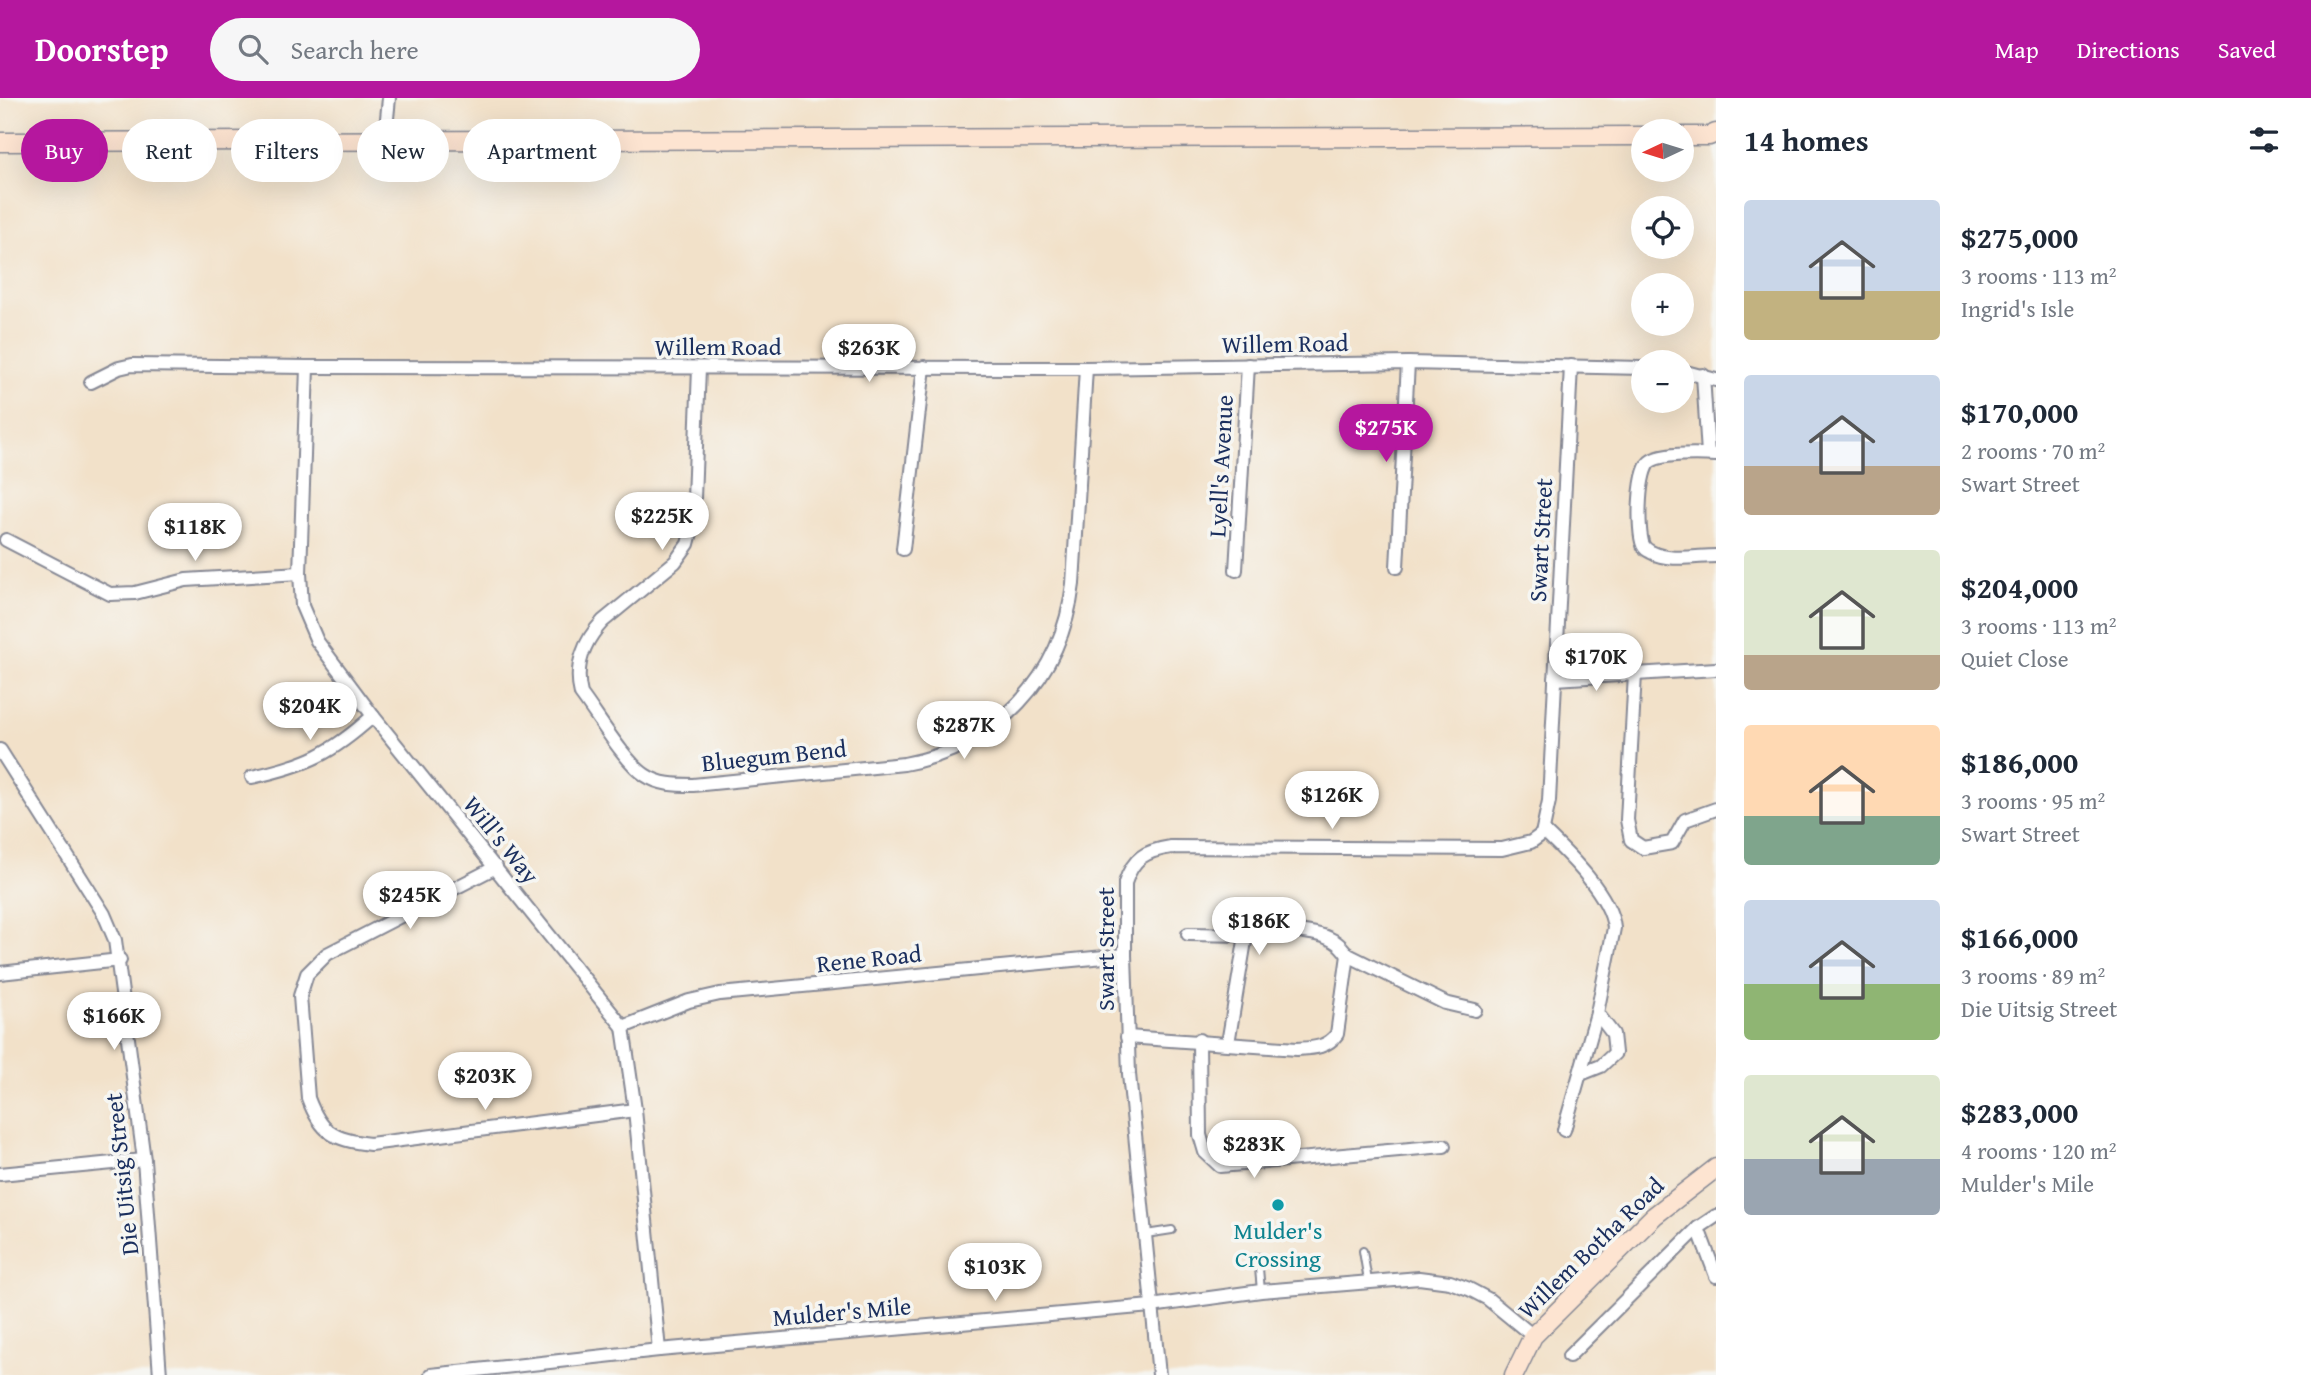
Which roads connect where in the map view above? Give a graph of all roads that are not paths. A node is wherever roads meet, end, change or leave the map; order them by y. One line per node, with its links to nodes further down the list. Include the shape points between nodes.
1 (389, 98): 2 (street)
2 (387, 119)
3 (1631, 136): 7 (main road)
4 (1694, 136): 5 (main road)
5 (1714, 136)
6 (357, 139): 8 (main road)
7 (449, 140)
8 (0, 142)
9 (1408, 363): 10 (street, Willem Road); 11 (street, Willem Road); 25 (street)
10 (1248, 365): 15 (street, Willem Road); 26 (street, Lyell's Avenue)
11 (1571, 366): 16 (street, Willem Road); 30 (street, Swart Street)
12 (307, 367): 14 (street, Willem Road); 20 (street, Willem Road, via 132,365); 27 (street, Will's Way)
13 (924, 367): 14 (street, Willem Road); 15 (street, Willem Road); 23 (street)
14 (699, 368): 15 (street, Bluegum Bend, via 694,525 688,544 675,562 593,632 579,666 581,694 631,761 645,775 673,785 924,760 968,740 1023,699 1061,639 1070,611)
15 (1086, 368)
16 (1631, 368)
17 (1694, 373): 18 (street)
18 (1703, 375): 19 (street); 21 (street)
19 (1716, 380)
20 (91, 382)
21 (1712, 455): 24 (street, via 1650,461 1643,472 1640,510 1646,549 1658,555)
22 (6, 540): 27 (street, via 116,595 186,580)
23 (903, 549)
24 (1716, 556)
25 (1397, 567)
26 (1236, 569)
27 (300, 573): 31 (street, Will's Way, via 302,606 317,641)
28 (1716, 669): 29 (street)
29 (1635, 674): 30 (street); 35 (street, via 1627,820 1631,840 1643,848 1672,843 1685,820)
30 (1555, 679): 36 (street, Swart Street)
31 (373, 716): 34 (street, via 315,758); 37 (street, Will's Way)
32 (0, 750): 33 (street, Die Uitsig Street)
33 (6, 767): 42 (street, Die Uitsig Street, via 104,914)
34 (252, 777)
35 (1716, 809)
36 (1544, 831): 40 (street, Swart Street, via 1531,842 1502,849 1164,848 1144,855 1130,867 1125,883); 45 (street, via 1583,873 1612,915 1614,928)
37 (496, 867): 46 (street, Will's Way); 51 (street, via 327,954 307,974 300,996 313,1112 321,1125 342,1140 369,1144)
38 (1188, 933): 39 (street)
39 (1246, 935): 41 (street, via 1264,930 1321,935 1338,943); 49 (street)
40 (1125, 955): 46 (street, Rene Road, via 720,994); 47 (street, Swart Street)
41 (1348, 955): 44 (street, via 1445,1003); 49 (street, via 1337,1034 1331,1042 1297,1049)
42 (120, 961): 43 (street); 54 (street, Die Uitsig Street)
43 (0, 973)
44 (1475, 1010)
45 (1597, 1013): 50 (street); 50 (street, via 1613,1034 1615,1053 1605,1064)
46 (623, 1027): 51 (street)
47 (1127, 1037): 48 (street); 60 (street, Swart Street)
48 (1199, 1040): 49 (street); 53 (street, via 1200,1135 1205,1152 1220,1166)
49 (1228, 1043)
50 (1581, 1074): 52 (street)
51 (635, 1110): 68 (street)
52 (1563, 1130)
53 (1444, 1146)
54 (144, 1160): 56 (street); 70 (street, Die Uitsig Street)
55 (1716, 1168): 67 (main road, Willem Botha Road, via 1646,1224)
56 (0, 1174)
57 (1716, 1216): 58 (street)
58 (1698, 1228): 63 (street); 69 (street)
59 (1172, 1230): 60 (lane)
60 (1143, 1235): 66 (street, Swart Street)
61 (1363, 1251): 64 (lane)
62 (1258, 1257): 65 (lane)
63 (1716, 1276)
64 (1368, 1281): 65 (street, Mulder's Mile); 67 (street, Mulder's Mile, via 1419,1278 1450,1282 1488,1299)
65 (1261, 1291): 66 (street, Mulder's Mile)
66 (1151, 1306): 68 (street, Mulder's Mile); 72 (street, Swart Street)
67 (1533, 1336): 73 (main road, Willem Botha Road)
68 (659, 1350): 71 (street, Mulder's Mile)
69 (1569, 1356)
70 (160, 1375)
71 (431, 1375)
72 (1158, 1375)
73 (1514, 1375)

